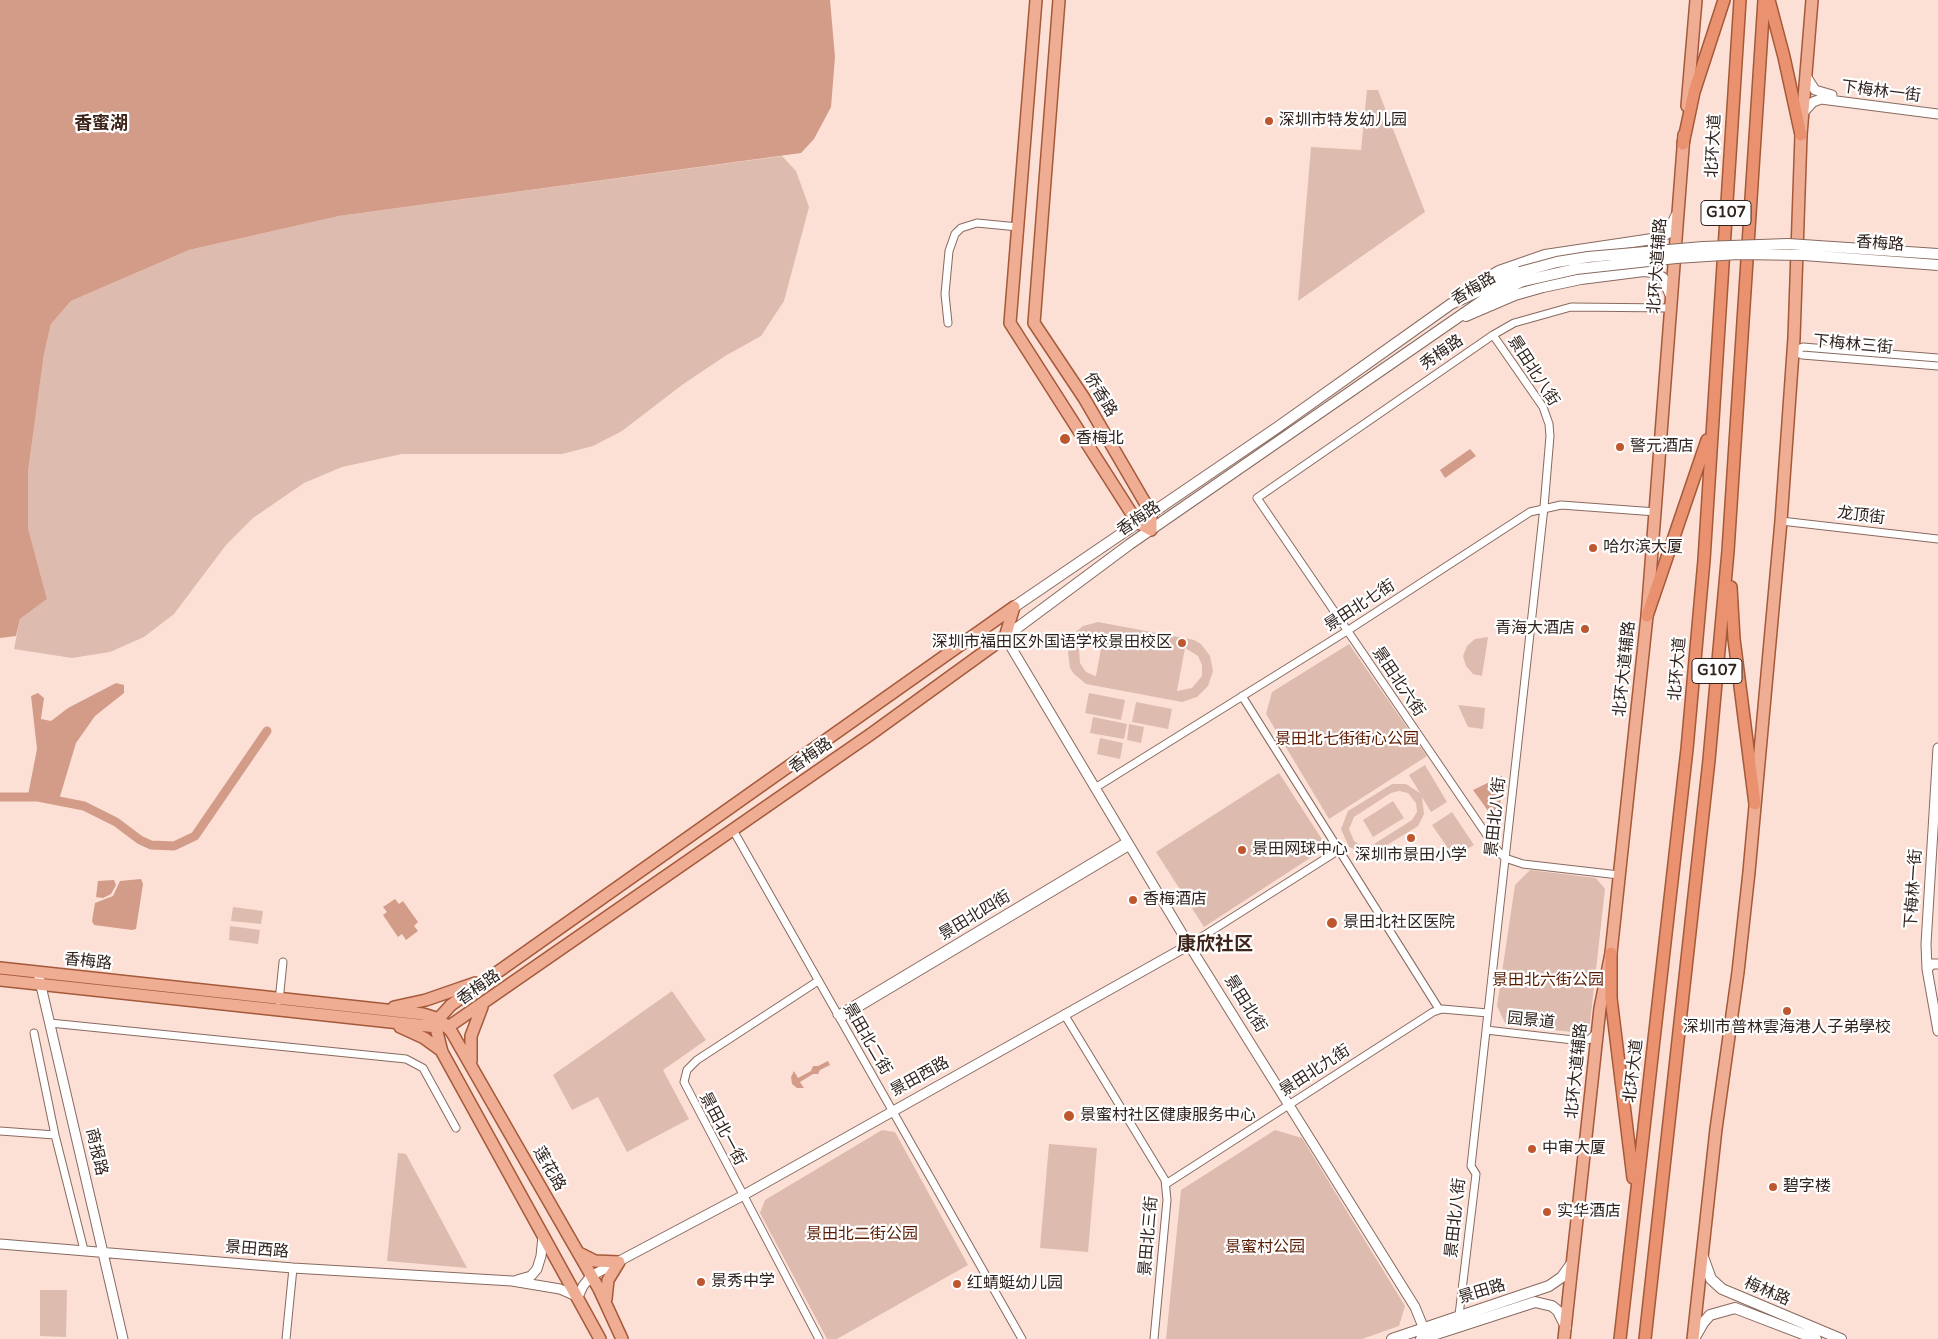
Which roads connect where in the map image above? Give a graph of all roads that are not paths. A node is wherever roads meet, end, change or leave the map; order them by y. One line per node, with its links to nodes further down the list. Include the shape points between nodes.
1 (1036, 0): 17 (main road)
2 (1059, 0): 35 (main road, 侨香路, via 1034,323 1084,398)
3 (1696, 0): 15 (main road, 北环大道辅路)
4 (1724, 0): 15 (highway, via 1694,92)
5 (1740, 0): 31 (highway, 北环大道 / G107)
6 (1764, 0): 40 (highway, G107)
7 (1769, 0): 14 (highway)
8 (1812, 0): 9 (main road)
9 (1806, 75): 10 (street); 12 (main road)
10 (1821, 96): 11 (street, 下梅林一街); 12 (street); 13 (street, 下梅林一街)
11 (1938, 108)
12 (1803, 114): 14 (main road)
13 (1938, 114)
14 (1801, 135): 28 (main road)
15 (1683, 144): 16 (main road, 北环大道辅路)
16 (1678, 211): 18 (main road, via 1668,233); 24 (main road, 北环大道辅路)
17 (1018, 226): 26 (street, via 977,223 961,228 955,234 949,251 945,294); 37 (main road, via 1010,323)
18 (1640, 241): 21 (main road, via 1652,253 1649,266); 23 (main road, via 1568,251 1514,265 1471,286)
19 (1938, 254): 22 (main road, 香梅路, bridge, via 1788,244 1703,247 1580,258 1545,264)
20 (1938, 264): 22 (main road, 香梅路, bridge, via 1738,254)
21 (1644, 271): 24 (main road, via 1663,278 1669,288); 25 (main road, via 1544,287)
22 (1522, 276): 23 (main road, 香梅路); 25 (main road, 香梅路)
23 (1451, 304): 35 (main road, 香梅路)
24 (1671, 304): 27 (street, 秀梅路, via 1571,307 1521,321); 34 (main road, 北环大道辅路)
25 (1458, 318): 38 (main road, 香梅路)
26 (948, 323)
27 (1493, 335): 32 (street, 秀梅路); 33 (street, 景田北八街, via 1543,407 1547,418 1550,436)
28 (1793, 351): 29 (street, 下梅林三街, via 1803,347); 30 (street, 下梅林三街, via 1802,355); 36 (main road)
29 (1938, 358)
30 (1938, 366)
31 (1712, 427): 42 (highway); 94 (highway, 北环大道 / G107, via 1687,749)
32 (1257, 498): 44 (street, 景田北六街)
33 (1544, 507): 34 (street, 景田北七街, via 1561,505); 44 (street, 景田北七街, via 1514,520); 56 (street, 景田北八街)
34 (1656, 512): 42 (main road, 北环大道辅路)
35 (1151, 513): 37 (main road, 香梅路); 38 (main road)
36 (1781, 521): 39 (street, 龙顶街); 51 (main road)
37 (1137, 522): 38 (main road); 41 (main road, 香梅路)
38 (1151, 530): 45 (main road, 香梅路)
39 (1938, 539)
40 (1728, 551): 51 (highway, via 1734,639); 121 (highway, G107, via 1709,760)
41 (1014, 607): 43 (main road, 香梅路); 45 (main road)
42 (1647, 616): 57 (main road, 北环大道辅路)
43 (996, 620): 45 (main road); 47 (main road, 香梅路)
44 (1347, 631): 46 (street, 景田北七街); 56 (street, 景田北六街, via 1489,841)
45 (1005, 637): 48 (main road, 香梅路); 50 (street, 景田北街)
46 (1242, 696): 50 (street, 景田北七街); 55 (street)
47 (856, 719): 48 (main road, via 870,719 873,726); 64 (main road, 香梅路)
48 (871, 734): 52 (main road, 香梅路)
49 (1938, 748): 62 (street, 下梅林一街, via 1926,942)
50 (1095, 788): 54 (street, 景田北街)
51 (1755, 804): 98 (main road, via 1738,972)
52 (733, 830): 66 (street, 景田北二街); 68 (main road, 香梅路)
53 (1938, 840): 62 (street, 下梅林一街, via 1931,940)
54 (1128, 844): 58 (street, 景田北街); 75 (street, 景田北四街)
55 (1339, 850): 58 (street, 景田西路); 72 (street)
56 (1505, 858): 57 (street, via 1528,865); 73 (street, 景田北八街)
57 (1619, 875): 59 (main road, 北环大道辅路)
58 (1189, 945): 74 (street, 景田西路); 85 (street, 景田北街)
59 (1611, 953): 79 (main road, 北环大道辅路); 94 (highway, via 1611,998)
60 (284, 962): 70 (street)
61 (0, 968): 63 (main road, 香梅路)
62 (1934, 968): 69 (street, 下梅林一街); 81 (street, 下梅林一街)
63 (38, 973): 67 (street, 商报路); 70 (main road, 香梅路)
64 (495, 974): 71 (main road, via 426,1000); 78 (main road, 香梅路, via 451,1005)
65 (0, 980): 67 (main road, 香梅路)
66 (818, 982): 75 (street, 景田北二街); 93 (street, 景田北一街, via 697,1060 685,1073 684,1086)
67 (41, 985): 70 (main road, 香梅路); 77 (street, 商报路)
68 (486, 1002): 78 (main road, 香梅路); 84 (main road, via 470,1040)
69 (1938, 1002)
70 (278, 1004): 71 (main road, 香梅路); 76 (main road, 香梅路)
71 (375, 1008): 78 (main road, 香梅路, via 427,1014)
72 (1439, 1009): 73 (street); 85 (street, 景田北九街)
73 (1488, 1012): 80 (street, 景田北八街)
74 (1064, 1014): 86 (street, 景田西路); 92 (street, 景田北三街)
75 (839, 1017): 86 (street, 景田北二街)
76 (386, 1022): 78 (main road, 香梅路); 83 (main road, via 416,1034)
77 (50, 1023): 87 (street, via 406,1059 423,1068); 99 (street, 商报路)
78 (441, 1024): 83 (main road); 84 (main road, 莲花路)
79 (1598, 1029): 80 (street, 园景道, via 1593,1037 1582,1041); 102 (main road, 北环大道辅路)
80 (1486, 1030): 108 (street, 景田北八街, via 1471,1166 1476,1174)
81 (1938, 1031)
82 (34, 1033): 90 (street)
83 (442, 1052): 91 (main road)
84 (474, 1072): 88 (main road, 莲花路)
85 (1290, 1104): 92 (street, 景田北九街); 110 (street, 景田北街, via 1418,1313)
86 (892, 1110): 93 (street, 景田西路); 116 (street, 景田北二街)
87 (456, 1128)
88 (506, 1128): 91 (main road, via 498,1125); 100 (main road, 莲花路)
89 (0, 1131): 90 (street)
90 (55, 1135): 97 (street)
91 (489, 1136): 95 (main road)
92 (1166, 1184): 117 (street, 景田北三街)
93 (742, 1196): 101 (street, 景田西路); 115 (street, 景田北一街)
94 (1635, 1198): 120 (highway, 北环大道 / G107)
95 (544, 1235): 105 (street, 景田西路, via 536,1270 527,1278); 106 (main road)
96 (0, 1244): 97 (street, 景田西路)
97 (84, 1250): 99 (street, 景田西路)
98 (1702, 1251): 122 (main road); 124 (main road, 梅林路, via 1706,1270 1722,1289)
99 (104, 1252): 103 (street, 景田西路); 111 (street, 商报路)
100 (578, 1252): 101 (main road, via 594,1261); 104 (main road, 莲花路)
101 (619, 1262): 104 (street, 景田西路); 107 (main road, via 606,1284)
102 (1572, 1263): 108 (main road, 景田路, via 1562,1277 1549,1286); 109 (main road, 北环大道辅路)
103 (293, 1268): 105 (street, 景田西路); 112 (street)
104 (592, 1276): 106 (street, 景田西路); 107 (main road, 莲花路)
105 (512, 1281): 106 (street, 景田西路, via 560,1289)
106 (578, 1297): 113 (main road)
107 (608, 1308): 114 (main road, 莲花路)
108 (1459, 1315): 110 (main road, 景田路)
109 (1566, 1327): 110 (main road, 景田路, via 1552,1306 1535,1302); 119 (main road, 北环大道辅路)
110 (1424, 1334): 118 (main road, 景田路)
111 (123, 1339)
112 (286, 1339)
113 (600, 1339)
114 (622, 1339)
115 (819, 1339)
116 (1022, 1339)
117 (1154, 1339)
118 (1392, 1339)
119 (1564, 1339)
120 (1620, 1339)
121 (1645, 1339)
122 (1694, 1339): 123 (main road, 梅林路, via 1708,1317 1735,1308)
123 (1816, 1339)
124 (1841, 1339)

